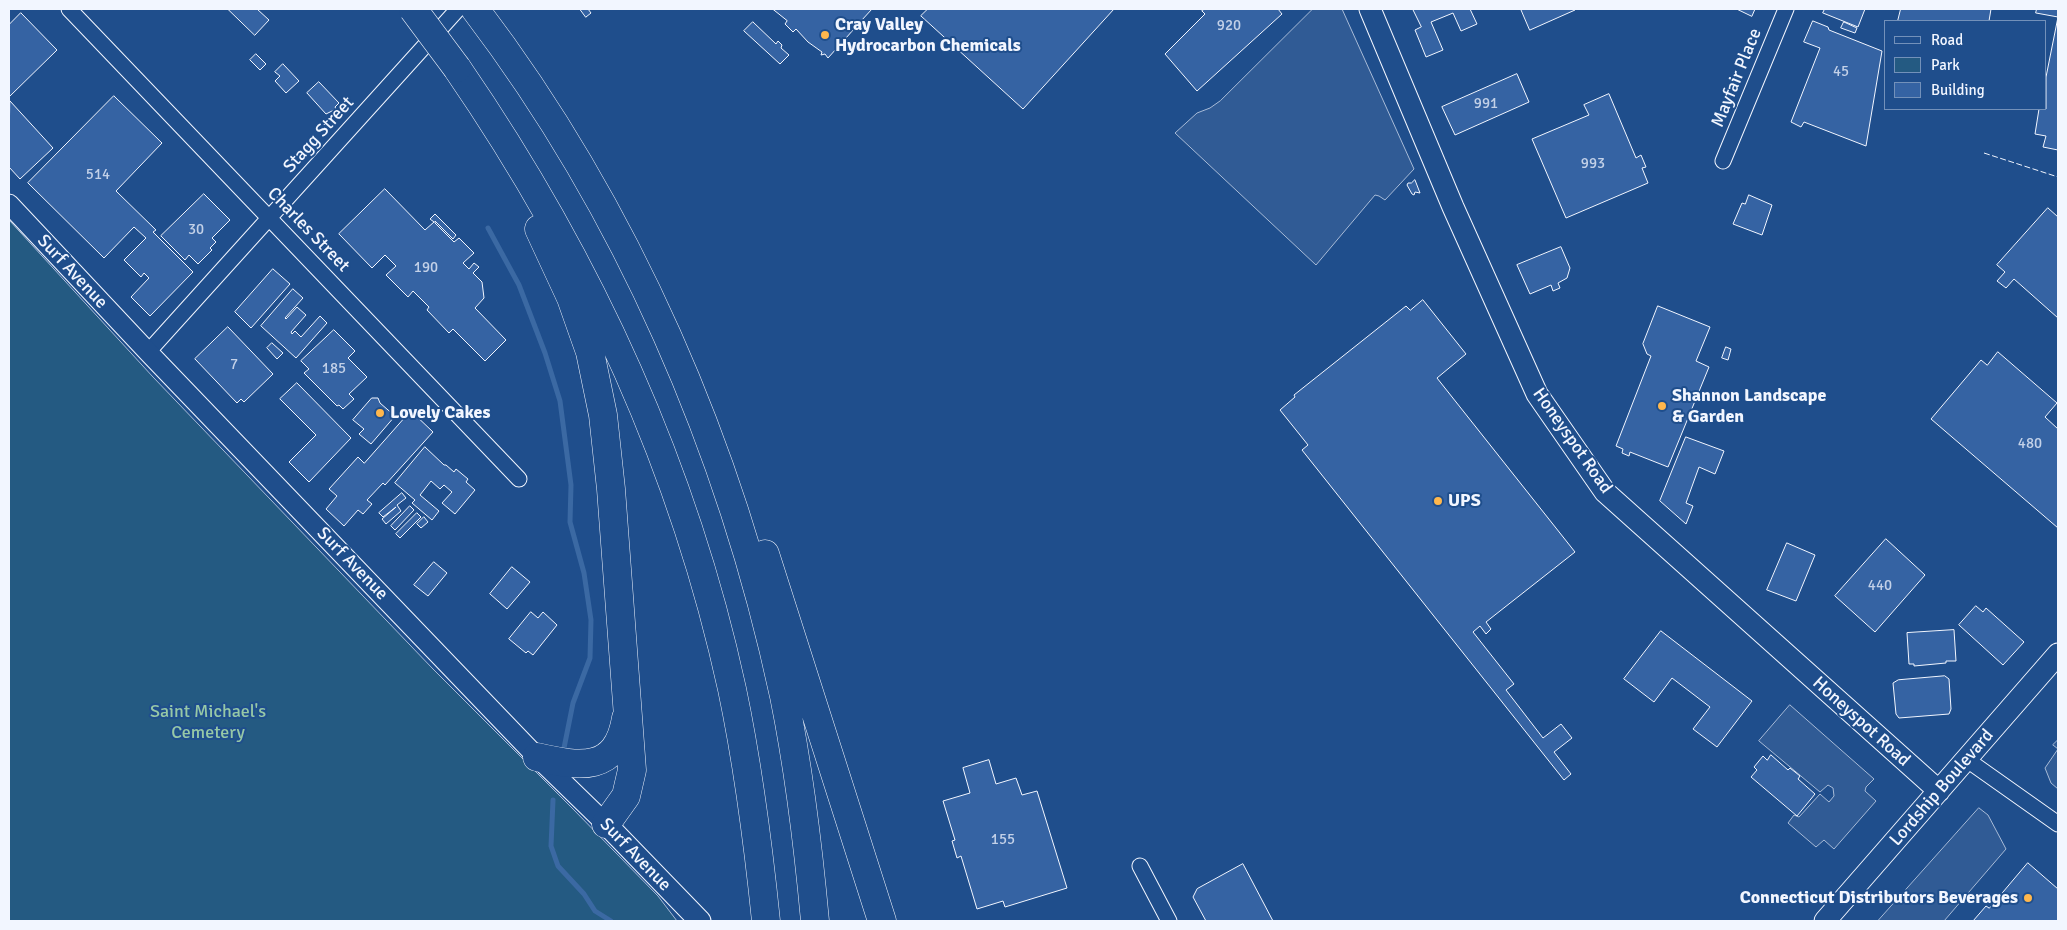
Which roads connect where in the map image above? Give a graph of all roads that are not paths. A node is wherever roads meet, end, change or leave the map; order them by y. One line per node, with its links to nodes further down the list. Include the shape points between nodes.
1 (69, 9): 10 (street, Charles Street)
2 (413, 9): 7 (highway, bridge)
3 (458, 9): 10 (street, Stagg Street)
4 (1370, 9): 18 (main road, Honeyspot Road, via 1453,207 1537,394 1605,492)
5 (1786, 9): 8 (street, Mayfair Place)
6 (483, 19): 12 (highway, via 546,111 591,186 632,263)
7 (460, 73): 15 (highway, via 571,298 590,352 603,415 608,462); 23 (highway, via 525,172 568,248 615,341 662,454 701,569 732,689 753,807)
8 (1723, 162)
9 (9, 204): 11 (street, Surf Avenue)
10 (270, 217): 11 (street, Stagg Street); 13 (street, Charles Street)
11 (148, 352): 16 (street, Surf Avenue)
12 (681, 368): 24 (highway, via 742,532 771,639 799,782); 25 (highway, via 754,523 774,576)
13 (519, 479)
14 (2058, 654): 17 (main road, Lordship Boulevard)
15 (627, 714): 16 (highway, via 617,745 598,762 571,763); 19 (highway, via 631,781 621,806)
16 (537, 757): 19 (street, Surf Avenue)
17 (1966, 759): 18 (main road, Lordship Boulevard); 20 (street)
18 (1939, 791): 27 (main road, Lordship Boulevard)
19 (606, 824): 22 (main road, Surf Avenue)
20 (2058, 824)
21 (1140, 866): 26 (street)
22 (700, 921)
23 (766, 921)
24 (815, 921)
25 (882, 921)
26 (1168, 921)
27 (1825, 921)

